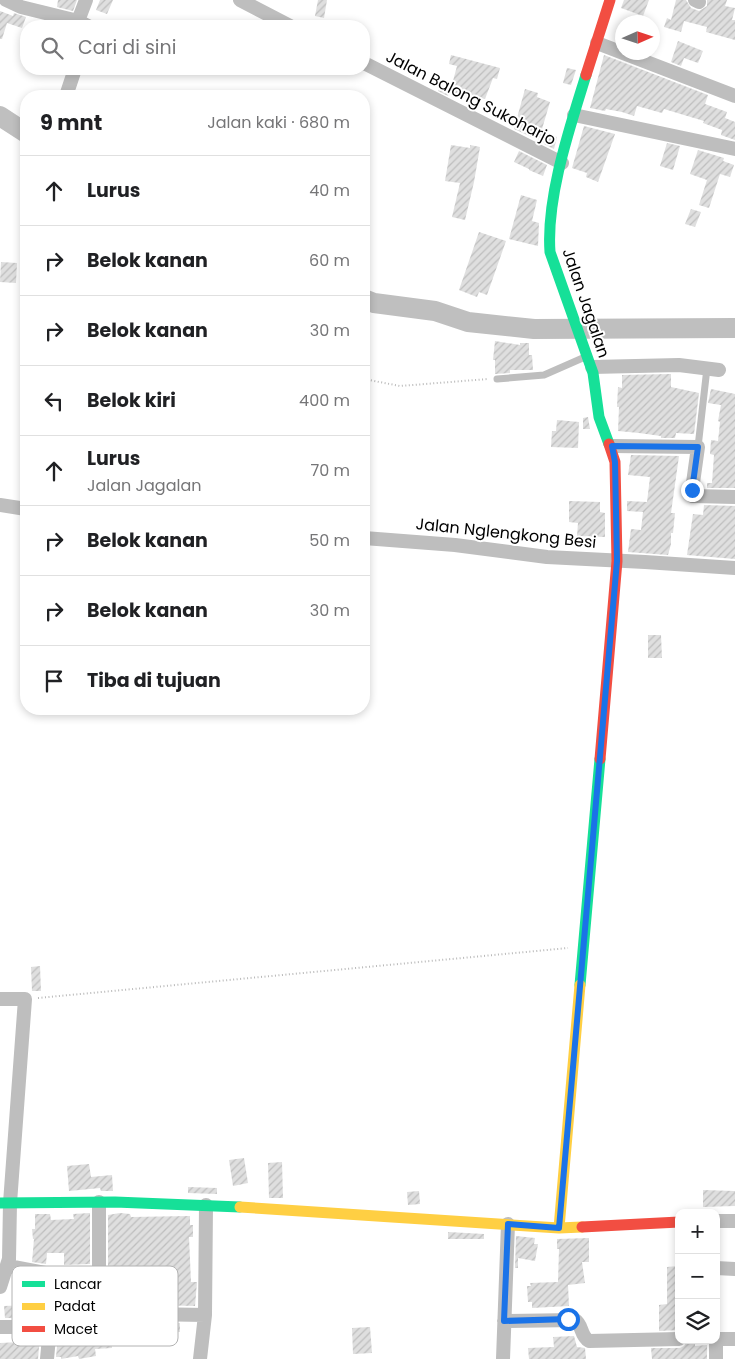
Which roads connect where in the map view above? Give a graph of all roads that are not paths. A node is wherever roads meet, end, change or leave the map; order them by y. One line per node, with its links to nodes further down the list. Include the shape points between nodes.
1 (6, 0): 5 (street)
2 (86, 0): 7 (street)
3 (240, 0): 8 (street)
4 (610, 0): 9 (street, Jalan Jagalan)
5 (22, 4): 6 (street)
6 (71, 20)
7 (84, 20)
8 (278, 20)
9 (596, 44): 13 (street); 14 (street, Jalan Jagalan)
10 (370, 67): 16 (street, Jalan Balong Sukoharjo)
11 (73, 75): 12 (street)
12 (68, 90)
13 (735, 96)
14 (574, 115): 15 (street); 16 (street, Jalan Jagalan)
15 (735, 149)
16 (562, 163): 17 (street, Jalan Jagalan, via 552,201 550,252)
17 (589, 362): 18 (street); 19 (lane, via 544,376); 20 (street, Jalan Jagalan, via 601,425)
18 (713, 369): 21 (lane)
19 (497, 379)
20 (612, 446): 21 (street); 26 (street, Jalan Jagalan)
21 (698, 447): 22 (street, via 693,496)
22 (735, 497)
23 (0, 505): 24 (street)
24 (20, 508)
25 (370, 538): 26 (street, Jalan Nglengkong Besi)
26 (617, 561): 27 (street, Jalan Nglengkong Besi); 36 (street, Jalan Jagalan)
27 (735, 568)
28 (0, 1000): 30 (street, via 25,999)
29 (99, 1202): 30 (street); 31 (street); 38 (street)
30 (5, 1203): 37 (street)
31 (206, 1206): 35 (street); 44 (street)
32 (720, 1221): 33 (street)
33 (735, 1221)
34 (675, 1222): 36 (street)
35 (508, 1224): 36 (street); 45 (street)
36 (559, 1228)
37 (8, 1266): 39 (street); 42 (street)
38 (99, 1266)
39 (12, 1267)
40 (720, 1268): 41 (street)
41 (735, 1269)
42 (0, 1287)
43 (178, 1314): 44 (street)
44 (205, 1314): 52 (street)
45 (504, 1321): 46 (street, via 575,1320 589,1341); 53 (street)
46 (675, 1339)
47 (735, 1339): 48 (street)
48 (720, 1340)
49 (716, 1344): 54 (street)
50 (49, 1346): 51 (street)
51 (48, 1359)
52 (200, 1359)
53 (503, 1359)
54 (716, 1359)

